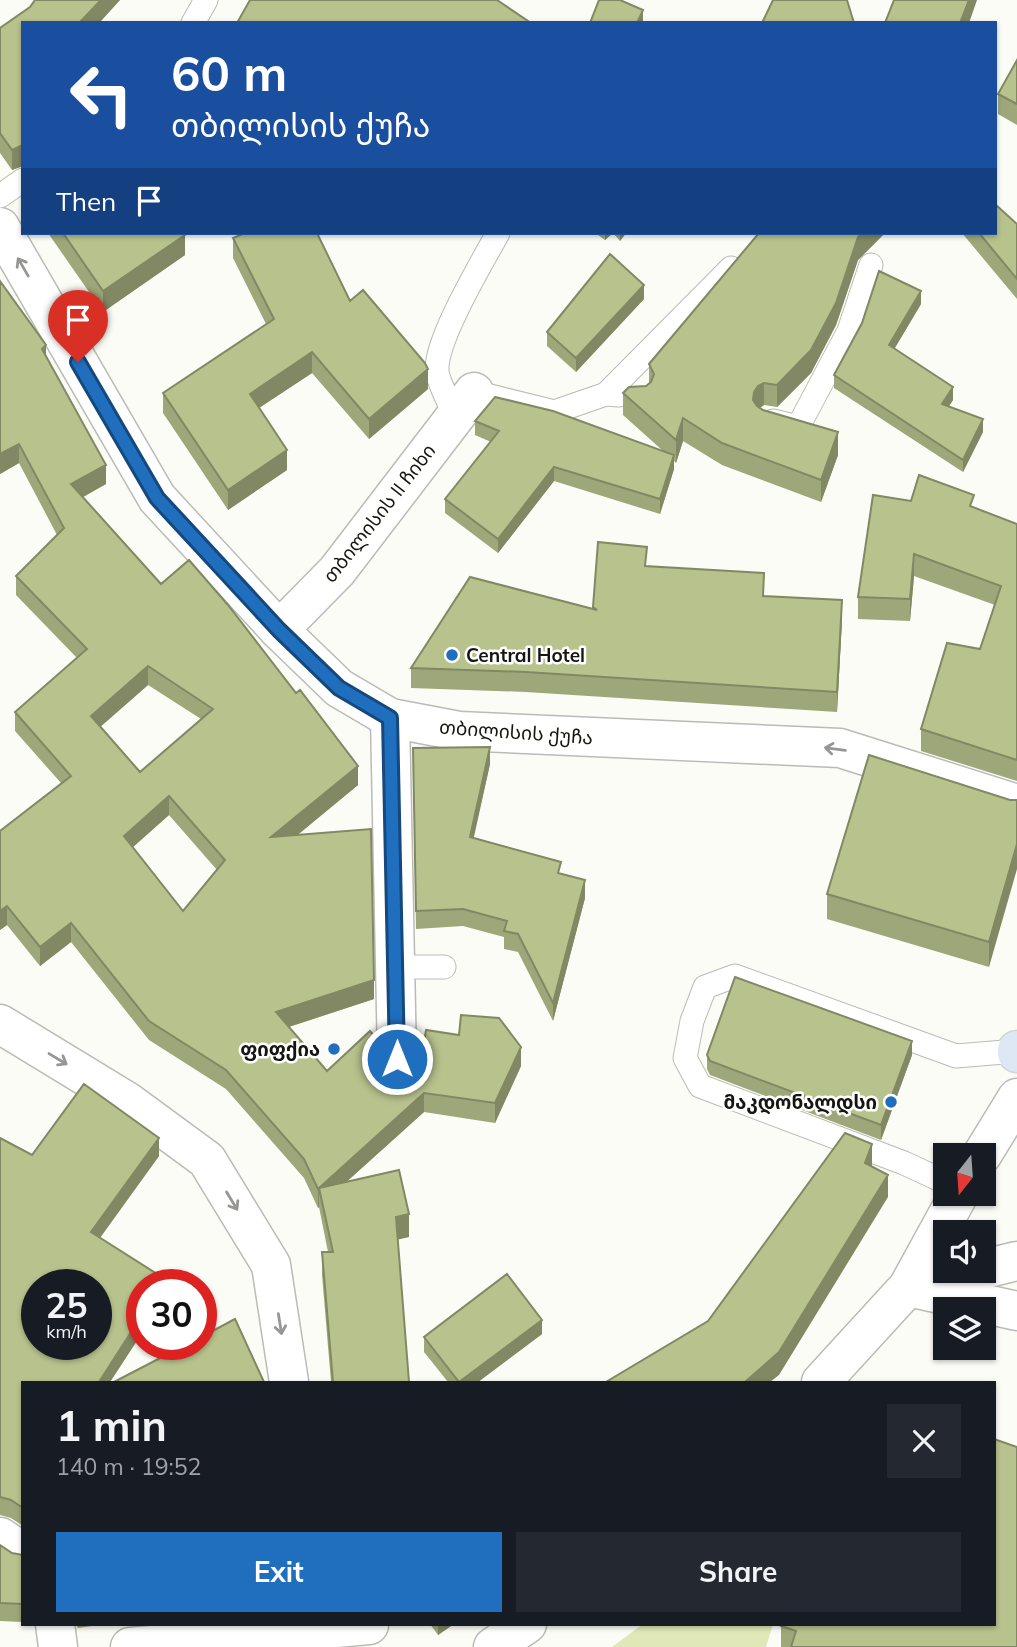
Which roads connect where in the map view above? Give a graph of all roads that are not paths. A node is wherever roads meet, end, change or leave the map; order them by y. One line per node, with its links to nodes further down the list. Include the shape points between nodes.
1 (206, 0): 2 (lane)
2 (194, 21)
3 (21, 181): 4 (lane)
4 (0, 196)
5 (0, 227): 13 (street, თბილისის ქუჩა, one-way to 5, via 157,498)
6 (497, 235): 11 (lane, via 462,299 437,371)
7 (871, 265): 12 (lane, via 849,331 798,427)
8 (731, 268): 9 (lane)
9 (606, 394): 10 (lane); 11 (lane, via 554,412)
10 (640, 396)
11 (465, 404): 13 (street, თბილისის II ჩიხი, via 337,571)
12 (766, 419)
13 (279, 630): 14 (street, თბილისის ქუჩა, via 339,688)
14 (390, 718): 15 (street, თბილისის ქუჩა, one-way to 14, via 840,748 459,732); 16 (street)
15 (1017, 804)
16 (396, 967): 17 (lane); 20 (street)
17 (444, 967)
18 (0, 1024): 30 (street, one-way to 30, via 128,1102 207,1160 271,1265)
19 (1017, 1051): 23 (lane, via 956,1056 735,976 705,988 685,1058 700,1086)
20 (397, 1059)
21 (1017, 1098): 22 (street)
22 (989, 1143)
23 (933, 1176)
24 (952, 1206): 28 (street)
25 (1017, 1261): 26 (street)
26 (996, 1266)
27 (933, 1281): 28 (street)
28 (908, 1287): 29 (street); 31 (street)
29 (1017, 1311)
30 (289, 1381)
31 (822, 1381)
32 (0, 1538): 33 (street)
33 (21, 1551)
34 (55, 1626): 38 (street)
35 (348, 1626): 39 (street)
36 (371, 1626): 40 (street)
37 (524, 1626): 41 (street)
38 (58, 1647)
39 (130, 1647)
40 (391, 1647)
41 (493, 1647)

